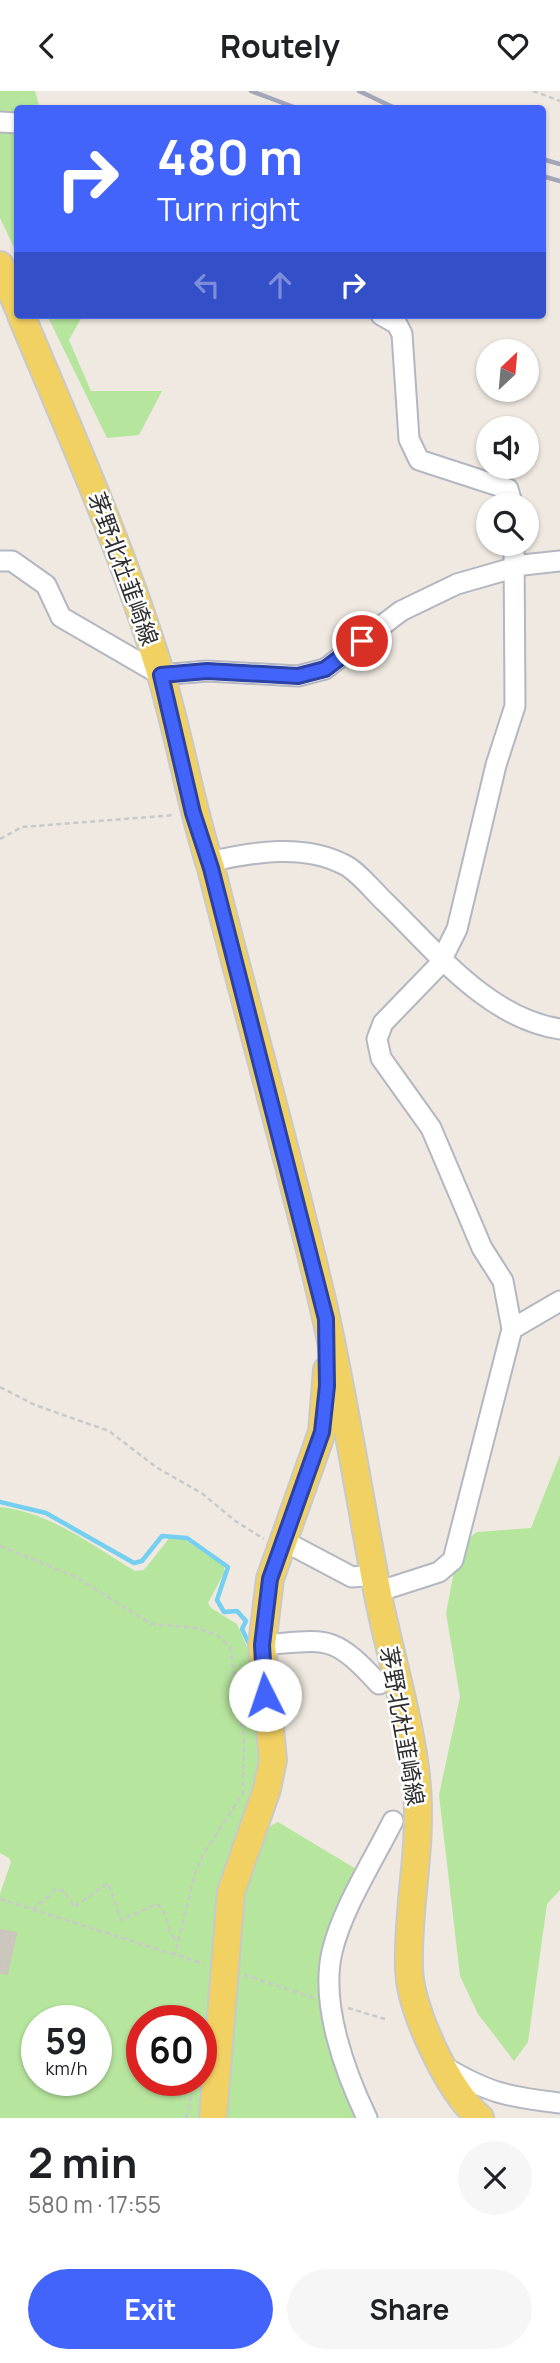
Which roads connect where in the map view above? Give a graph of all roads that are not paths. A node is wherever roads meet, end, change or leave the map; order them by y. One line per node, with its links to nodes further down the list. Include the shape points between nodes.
1 (0, 265): 2 (main road)
2 (14, 298)
3 (23, 319): 10 (main road, 茅野北杜韮崎線, via 129,579)
4 (388, 319): 5 (street, via 402,334 413,452 419,460)
5 (509, 493)
6 (514, 556): 9 (street)
7 (0, 561): 10 (street, via 12,561 46,585 61,617)
8 (560, 561): 9 (street)
9 (515, 568): 10 (street, via 457,584 401,611 325,669 298,676 207,671); 12 (street, via 513,715 496,765 457,929)
10 (161, 675): 11 (main road, 茅野北杜韮崎線)
11 (209, 862): 12 (street, via 247,853 307,852 347,866); 15 (main road, 茅野北杜韮崎線)
12 (443, 958): 13 (street, via 481,994 516,1016); 16 (street, via 383,1023 377,1039 381,1058 431,1128 482,1248 503,1281)
13 (560, 1029)
14 (560, 1301): 16 (street)
15 (326, 1319): 17 (main road, 茅野北杜韮崎線, via 322,1432); 18 (main road, 茅野北杜韮崎線)
16 (512, 1329): 18 (street, via 453,1560 439,1572)
17 (280, 1544): 18 (street); 19 (main road, 茅野北杜韮崎線, via 270,1579)
18 (376, 1584): 22 (main road, 茅野北杜韮崎線, via 417,1785 419,1856 408,1972)
19 (262, 1645): 20 (street, via 326,1640 340,1647); 24 (main road, 茅野北杜韮崎線, via 272,1772 231,1892)
20 (379, 1684)
21 (393, 1821): 25 (street, via 341,1925 329,1975 338,2045)
22 (440, 2065): 23 (street, via 479,2088); 26 (main road, 茅野北杜韮崎線)
23 (560, 2103)
24 (213, 2118)
25 (367, 2118)
26 (480, 2118)

